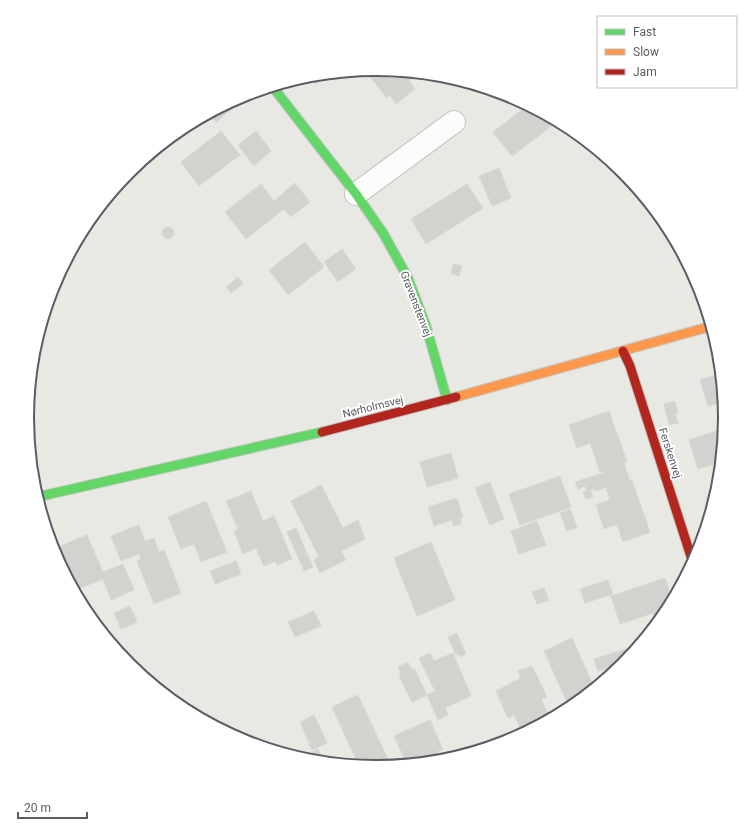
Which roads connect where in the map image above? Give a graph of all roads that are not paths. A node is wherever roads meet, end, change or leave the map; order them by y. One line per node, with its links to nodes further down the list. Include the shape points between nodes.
1 (276, 91): 3 (street, Gravenstenvej)
2 (454, 122): 3 (street)
3 (356, 194): 6 (street, Gravenstenvej, via 383,232 408,278 426,326)
4 (707, 328): 5 (street, Nørholmsvej)
5 (623, 351): 6 (street, Nørholmsvej); 8 (street, Ferskenvej)
6 (446, 400): 7 (street, Nørholmsvej, via 334,429)
7 (44, 496)
8 (690, 555)

